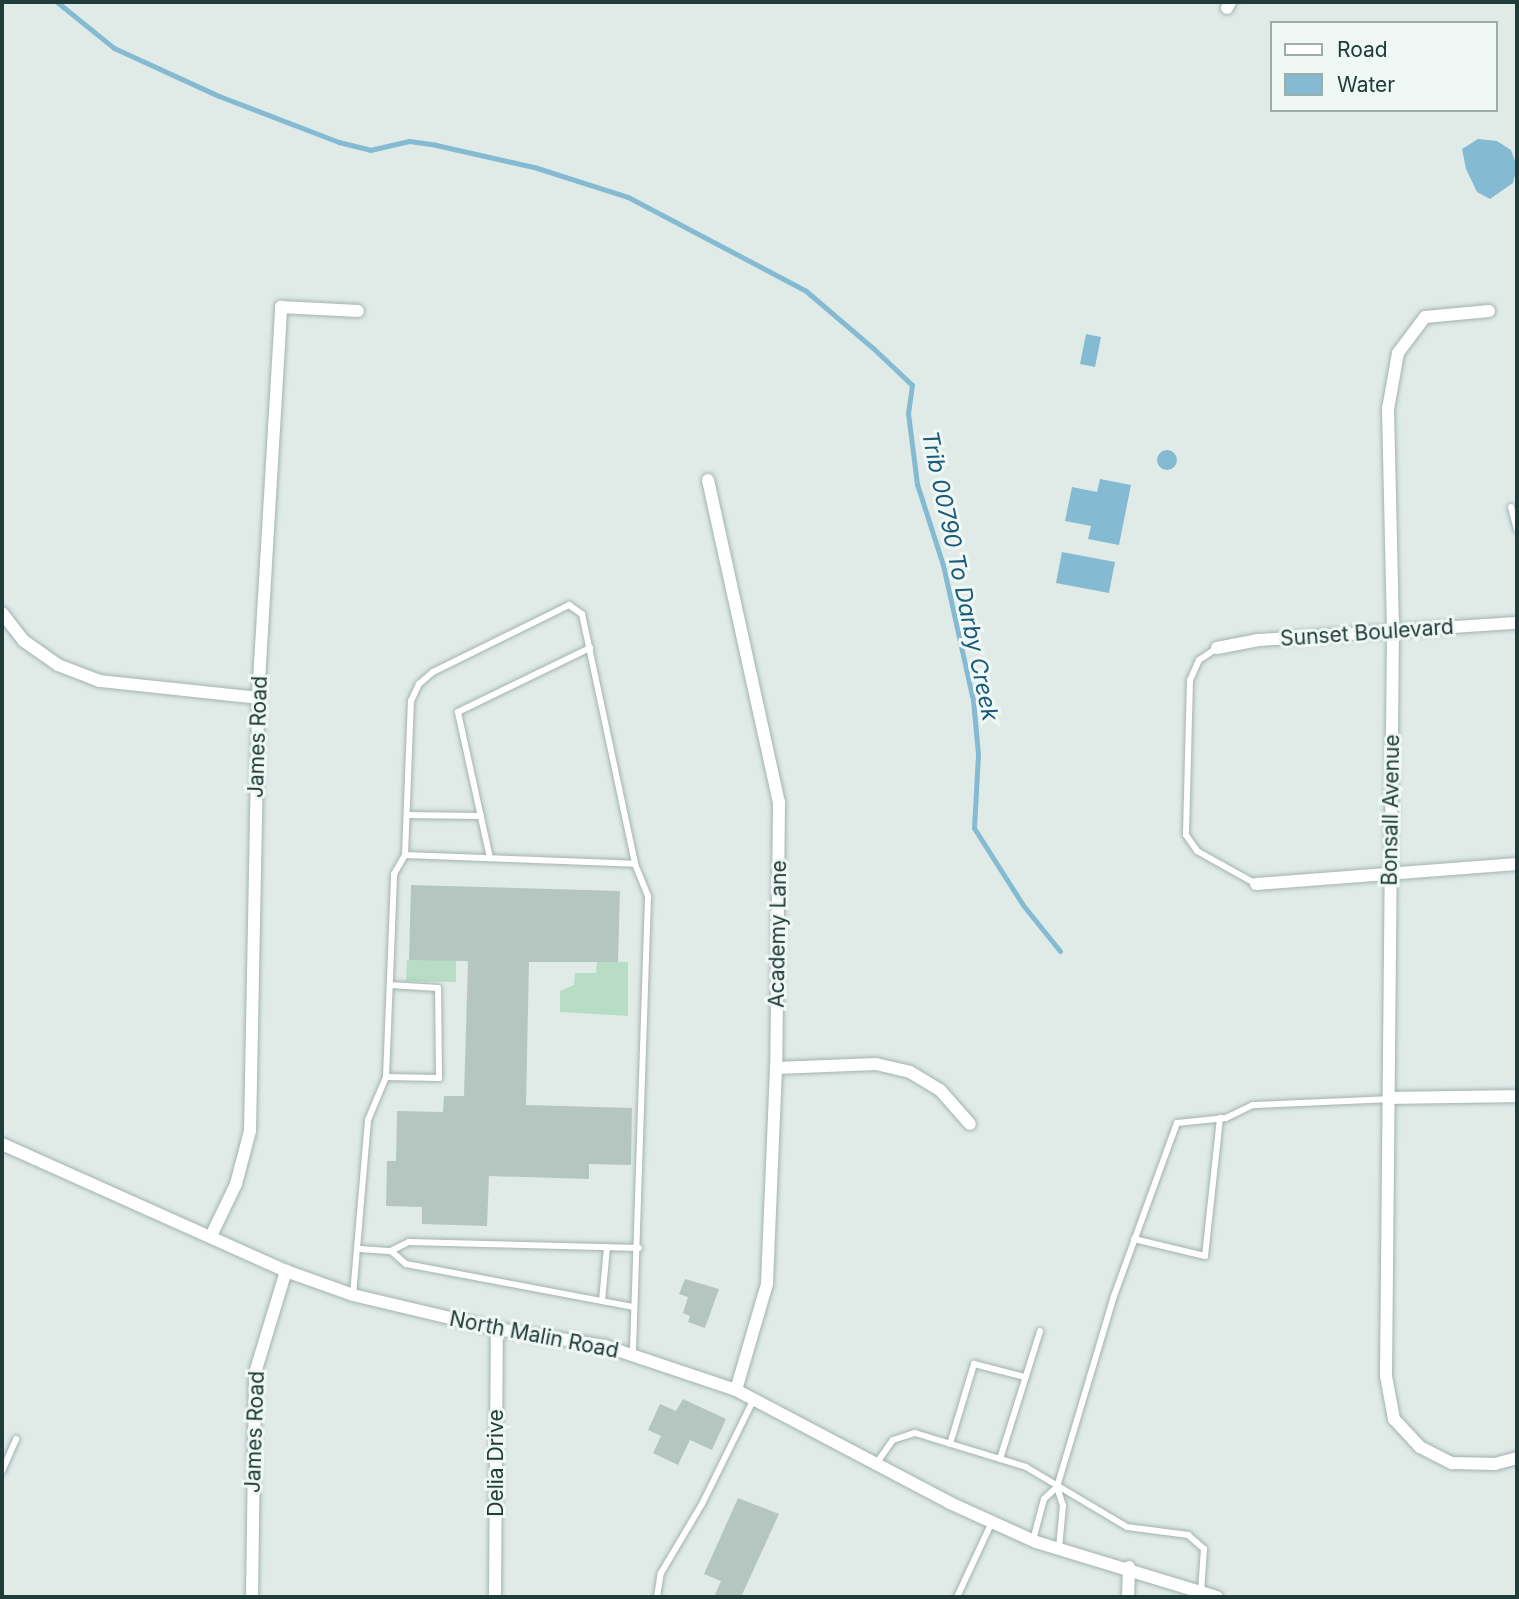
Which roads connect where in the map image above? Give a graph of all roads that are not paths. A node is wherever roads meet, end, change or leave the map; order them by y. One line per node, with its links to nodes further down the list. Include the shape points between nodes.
1 (358, 311): 11 (street, James Road, via 281,307)
2 (1489, 311): 8 (street, Bonsall Avenue, via 1425,317 1398,353 1388,409)
3 (708, 481): 21 (street, Academy Lane, via 779,802)
4 (1511, 506): 5 (lane)
5 (1517, 529)
6 (2, 613): 11 (street, via 24,641 58,666 100,681)
7 (1517, 622): 8 (street, Sunset Boulevard)
8 (1393, 630): 10 (street, Sunset Boulevard, via 1258,640); 18 (street, Bonsall Avenue)
9 (590, 648): 12 (lane, via 582,614 569,605 558,606 433,672 419,684 411,701); 13 (lane, via 458,712); 16 (lane)
10 (1217, 648): 19 (lane, via 1199,660 1189,680 1186,835 1197,851)
11 (258, 698): 28 (street, James Road, via 250,1131 236,1184)
12 (407, 815): 13 (lane); 14 (lane)
13 (481, 816): 15 (lane)
14 (405, 855): 15 (lane); 20 (lane, via 394,874)
15 (490, 858): 16 (lane)
16 (635, 864): 31 (lane, via 648,897)
17 (1517, 864): 18 (street)
18 (1389, 871): 19 (street); 24 (street, Bonsall Avenue)
19 (1256, 884)
20 (390, 985): 22 (lane); 22 (lane, via 438,988 439,1078)
21 (776, 1068): 26 (street, via 876,1063 910,1072 940,1090); 42 (street, Academy Lane, via 767,1284)
22 (386, 1077): 32 (lane, via 368,1120)
23 (1517, 1096): 24 (street)
24 (1391, 1098): 25 (lane, via 1253,1105); 46 (street, Bonsall Avenue, via 1386,1376 1394,1419 1420,1447 1452,1463 1495,1464)
25 (1220, 1118): 29 (lane, via 1177,1123); 29 (lane, via 1205,1256)
26 (970, 1124)
27 (2, 1144): 28 (street, North Malin Road)
28 (211, 1236): 34 (street, North Malin Road)
29 (1134, 1239): 50 (lane)
30 (607, 1247): 31 (lane); 33 (lane, via 409,1242); 36 (lane)
31 (639, 1248): 37 (lane)
32 (360, 1249): 33 (lane); 35 (lane)
33 (391, 1251): 36 (lane, via 407,1264)
34 (286, 1271): 35 (street, North Malin Road); 57 (street, James Road, via 255,1373)
35 (354, 1295): 38 (street, North Malin Road)
36 (602, 1301): 37 (lane)
37 (635, 1307): 40 (lane)
38 (497, 1329): 40 (street, North Malin Road, via 605,1346); 58 (street, Delia Drive)
39 (1040, 1331): 41 (lane)
40 (633, 1355): 42 (street, North Malin Road)
41 (1026, 1377): 45 (lane, via 974,1364); 47 (lane)
42 (736, 1390): 43 (street, North Malin Road)
43 (754, 1399): 48 (street, North Malin Road); 59 (lane, via 702,1504 661,1573)
44 (16, 1439): 49 (lane)
45 (950, 1444): 47 (lane); 48 (lane, via 915,1433 893,1440)
46 (1517, 1458)
47 (1000, 1459): 50 (lane, via 1026,1467)
48 (876, 1464): 51 (street, North Malin Road)
49 (2, 1471)
50 (1057, 1487): 52 (lane, via 1044,1499); 53 (lane, via 1063,1505); 56 (lane, via 1127,1527 1188,1535 1204,1549)
51 (992, 1522): 52 (street, North Malin Road); 55 (lane)
52 (1033, 1540): 53 (street, North Malin Road)
53 (1059, 1549): 54 (street, North Malin Road)
54 (1129, 1567): 56 (street, North Malin Road); 62 (street)
55 (964, 1588): 60 (lane); 61 (lane)
56 (1201, 1592): 63 (street, North Malin Road)
57 (252, 1597)
58 (495, 1597)
59 (657, 1597)
60 (957, 1597)
61 (967, 1597)
62 (1128, 1597)
63 (1217, 1597)

